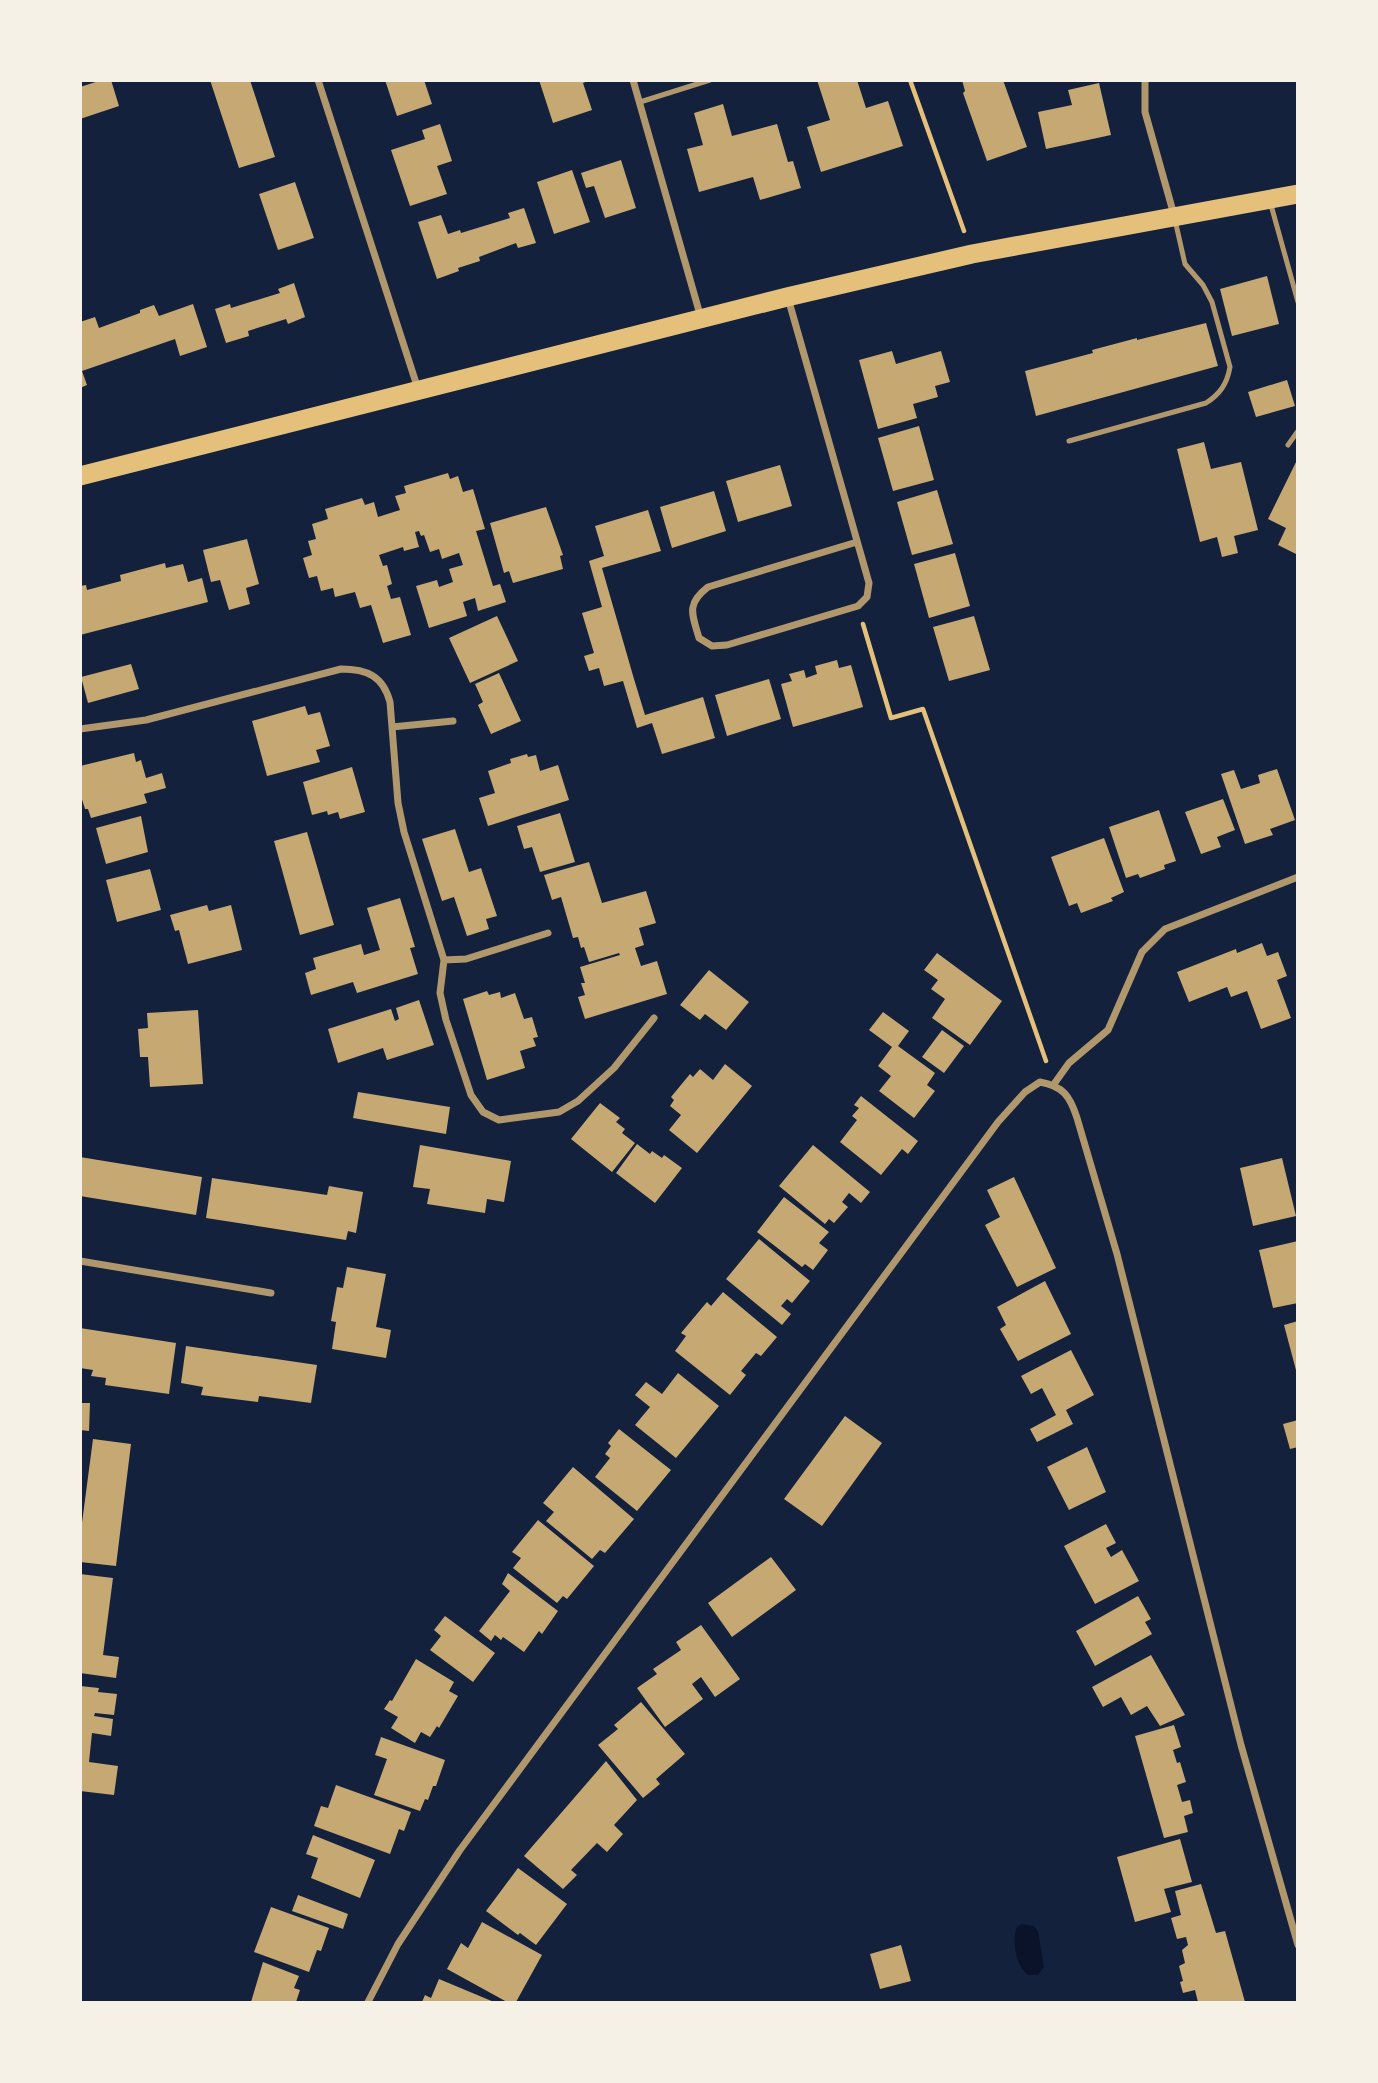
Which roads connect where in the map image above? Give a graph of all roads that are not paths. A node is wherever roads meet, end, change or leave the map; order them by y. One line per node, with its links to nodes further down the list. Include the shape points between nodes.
1 (318, 80): 12 (street)
2 (634, 80): 5 (street)
3 (710, 80): 5 (lane)
4 (1145, 80): 8 (street, via 1144,112)
5 (640, 102): 11 (street)
6 (1297, 194): 7 (highway)
7 (1270, 198): 8 (highway); 10 (lane)
8 (1175, 217): 9 (highway, via 972,254); 14 (lane, via 1185,264 1212,302 1230,367 1228,378 1219,395 1206,404)
9 (787, 297): 11 (highway); 17 (street)
10 (1297, 302)
11 (701, 318): 12 (highway)
12 (418, 390): 16 (highway)
13 (1297, 431): 15 (lane)
14 (1069, 441)
15 (1288, 444)
16 (80, 476)
17 (857, 541): 17 (street, via 708,587 697,596 691,612 699,638 712,646 727,645 858,606 867,597 869,583)
18 (453, 721): 19 (street)
19 (392, 727): 20 (street, via 387,689 359,669 341,669 146,720); 23 (street, via 404,832)
20 (80, 729)
21 (1297, 877): 25 (street, via 1165,929 1134,966 1108,1030 1069,1063)
22 (548, 933): 23 (street, via 466,959)
23 (444, 960): 24 (street, via 440,993 471,1095 483,1112 499,1120 559,1112 578,1101 614,1068)
24 (654, 1018)
25 (1054, 1084): 28 (street, via 1072,1101 1117,1254 1241,1745); 29 (street, via 1040,1082 1025,1092 998,1122 460,1850 398,1944)
26 (80, 1262): 27 (street)
27 (271, 1293)
28 (1297, 1945)
29 (368, 2003)

